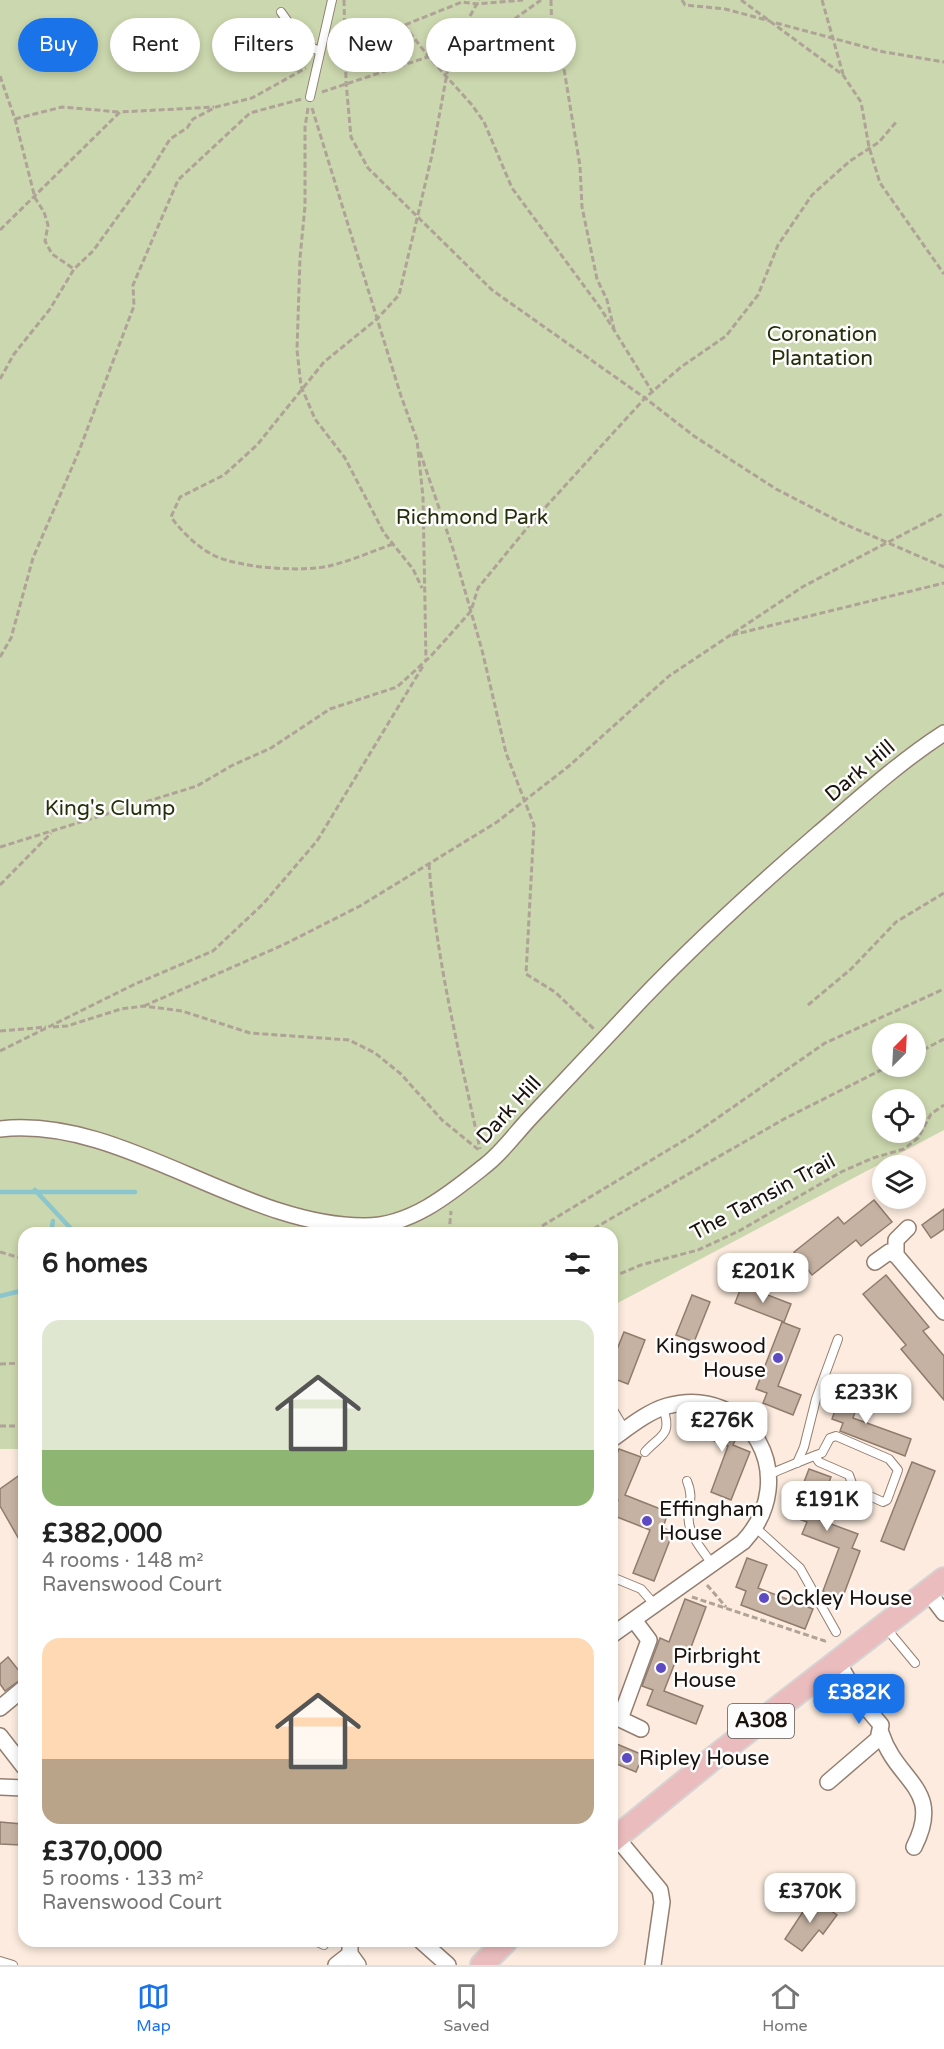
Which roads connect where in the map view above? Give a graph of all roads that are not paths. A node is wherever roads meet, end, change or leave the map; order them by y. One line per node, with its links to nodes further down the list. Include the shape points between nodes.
1 (332, 0): 3 (lane)
2 (281, 12): 3 (lane, via 303,43)
3 (320, 51): 4 (lane)
4 (310, 97)
5 (944, 733): 6 (street, Dark Hill, via 908,756 751,892 628,1013 489,1163 423,1211 366,1226 313,1220 62,1130 19,1126)
6 (0, 1129)
7 (908, 1228): 8 (street, via 896,1240)
8 (896, 1255): 9 (street, via 889,1252); 10 (street)
9 (875, 1262)
10 (944, 1312)
11 (838, 1339): 16 (lane)
12 (663, 1408): 13 (street); 14 (lane, via 666,1429 662,1439); 17 (street, via 709,1404 733,1415 755,1434)
13 (618, 1434)
14 (645, 1452)
15 (814, 1456): 15 (lane, via 822,1453 830,1438 836,1436 889,1459 898,1470 887,1500 883,1502 854,1489 849,1475); 16 (lane)
16 (797, 1463): 17 (lane)
17 (770, 1474): 19 (street, via 770,1493)
18 (687, 1481): 20 (lane, via 693,1494 689,1523)
19 (756, 1528): 20 (street); 28 (lane, via 800,1568)
20 (712, 1564): 23 (street)
21 (618, 1579): 23 (lane, via 641,1588)
22 (936, 1586): 24 (street); 26 (main road, A308)
23 (655, 1605): 25 (street)
24 (944, 1613)
25 (634, 1620): 27 (street); 33 (street, via 649,1641 620,1719)
26 (885, 1627): 29 (main road, A308); 30 (lane)
27 (618, 1631)
28 (833, 1635)
29 (838, 1662): 34 (street, via 859,1699 881,1725); 42 (main road, A308)
30 (915, 1663)
31 (18, 1693): 32 (street)
32 (0, 1708)
33 (641, 1729)
34 (881, 1732): 37 (street, via 878,1739); 40 (street, via 892,1755)
35 (0, 1736): 36 (street)
36 (18, 1759)
37 (828, 1782)
38 (0, 1787): 39 (street)
39 (18, 1788)
40 (935, 1790)
41 (938, 1818): 44 (street)
42 (618, 1836)
43 (618, 1843): 53 (street, via 660,1890 662,1902)
44 (914, 1847)
45 (431, 1947): 51 (street)
46 (500, 1947): 52 (main road)
47 (352, 1953): 50 (street)
48 (0, 1961): 49 (lane)
49 (13, 1965)
50 (336, 1965)
51 (448, 1965)
52 (482, 1965)
53 (653, 1965)

